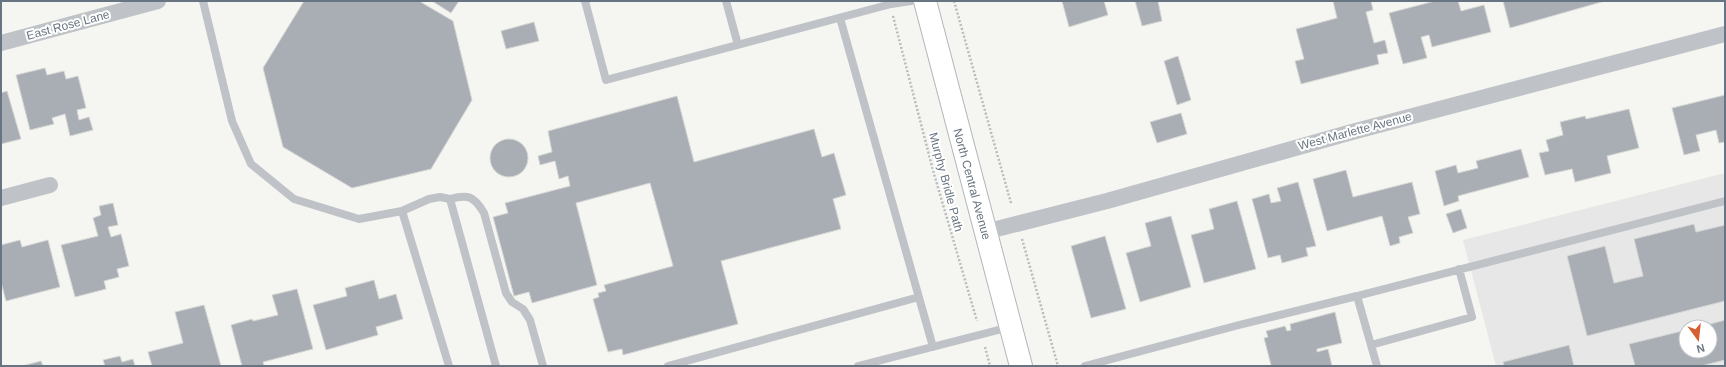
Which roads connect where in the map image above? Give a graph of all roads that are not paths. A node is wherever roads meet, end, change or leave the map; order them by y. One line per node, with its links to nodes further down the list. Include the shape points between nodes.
1 (158, 1): 9 (street, East Rose Lane)
2 (203, 1): 15 (lane, via 232,121 251,164 294,199 359,219)
3 (585, 1): 10 (lane, via 606,80)
4 (726, 1): 10 (lane)
5 (911, 1): 7 (lane)
6 (925, 1): 16 (main road, North Central Avenue)
7 (840, 18): 10 (lane); 19 (lane)
8 (1725, 34): 16 (street, West Marlette Avenue)
9 (1, 43)
10 (738, 45)
11 (50, 185): 12 (street)
12 (1, 198)
13 (450, 199): 15 (lane, via 429,199); 24 (lane); 25 (lane, via 468,196 478,203 484,213 506,294 512,302 523,309 530,320)
14 (1725, 201): 17 (lane)
15 (402, 211): 23 (lane)
16 (985, 232): 20 (main road, North Central Avenue)
17 (1459, 269): 18 (lane); 21 (lane, via 1472,317)
18 (1357, 296): 21 (lane); 29 (lane)
19 (919, 297): 22 (lane); 26 (lane)
20 (1010, 327): 22 (lane); 28 (main road, North Central Avenue)
21 (1371, 345): 30 (lane)
22 (933, 347): 27 (lane)
23 (449, 366)
24 (496, 366)
25 (543, 366)
26 (668, 366)
27 (858, 366)
28 (1021, 366)
29 (1084, 366)
30 (1377, 366)

